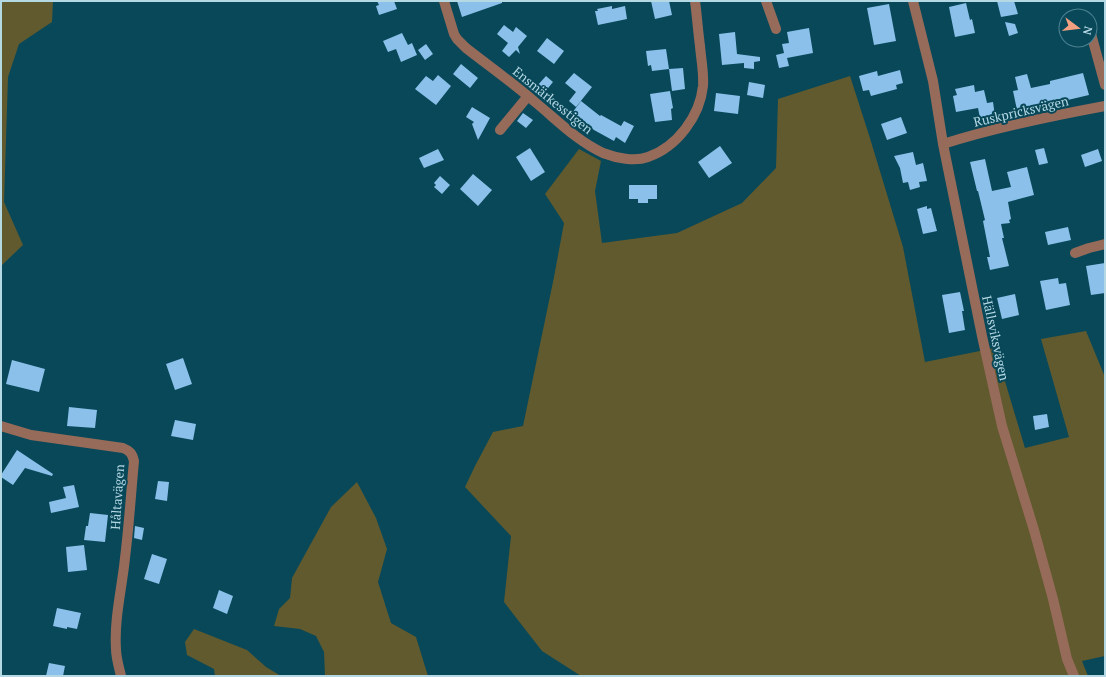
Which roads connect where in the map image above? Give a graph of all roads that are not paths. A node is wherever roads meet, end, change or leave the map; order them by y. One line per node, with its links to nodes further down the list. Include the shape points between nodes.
1 (444, 1): 8 (street, Ensmärkesstigen, via 457,39)
2 (695, 1): 8 (street, Ensmärkesstigen, via 703,86 688,127 674,141 656,153 647,158 634,159 604,153 567,129)
3 (766, 1): 5 (street)
4 (913, 1): 11 (street, Hällsviksvägen, via 933,82)
5 (776, 29)
6 (1095, 48): 7 (street)
7 (1105, 85)
8 (528, 96): 10 (street)
9 (1105, 106): 11 (street, Ruskpricksvägen, via 1023,123)
10 (500, 130)
11 (943, 144): 16 (street, Hällsviksvägen, via 1002,426)
12 (1105, 244): 13 (street)
13 (1075, 253)
14 (1, 426): 15 (street, Håltavägen, via 31,435 123,448 132,455 134,460 130,505 116,632 116,650)
15 (121, 676)
16 (1074, 676)

